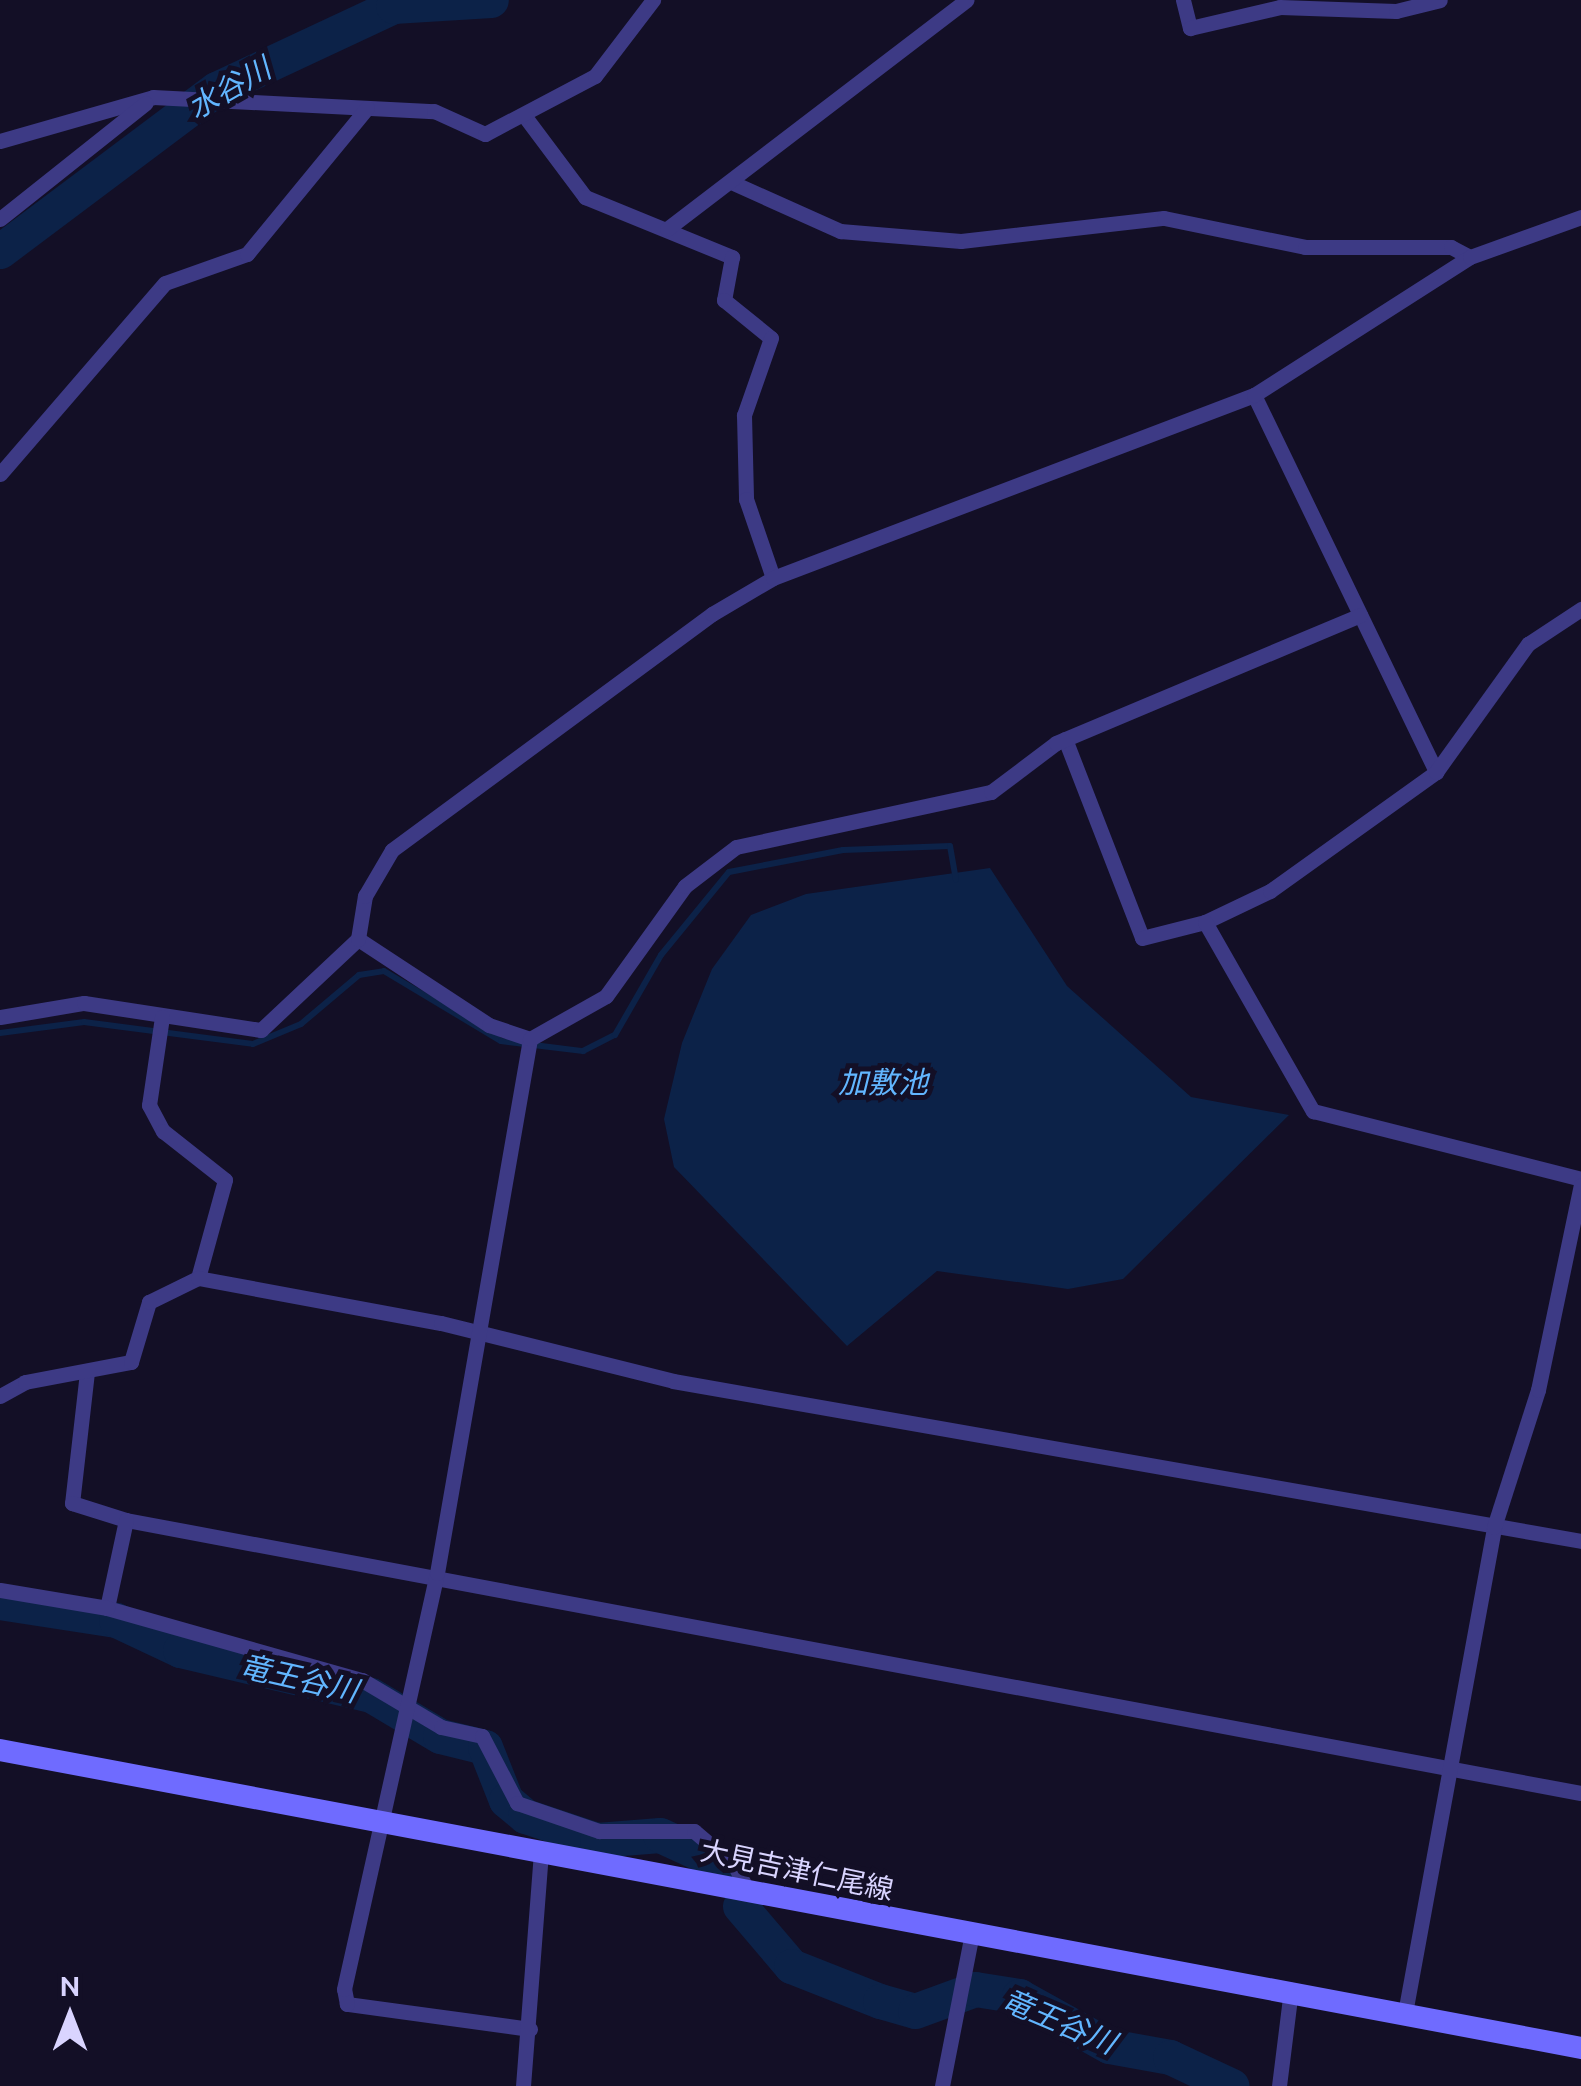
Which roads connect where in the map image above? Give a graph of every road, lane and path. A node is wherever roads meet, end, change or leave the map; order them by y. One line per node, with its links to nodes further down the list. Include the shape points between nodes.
1 (654, 0): 7 (street, via 595,76)
2 (967, 0): 9 (street)
3 (1183, 0): 4 (street, via 1190,28 1280,7 1396,11)
4 (1440, 0)
5 (153, 97): 6 (street); 8 (street); 11 (street)
6 (367, 108): 7 (street, via 434,111 485,134); 15 (street, via 247,254 166,283)
7 (526, 118): 12 (street, via 585,197)
8 (0, 141)
9 (731, 182): 12 (street); 13 (street, via 840,231 961,241 1164,218 1306,246 1452,247)
10 (1581, 217): 13 (street)
11 (0, 219)
12 (667, 229): 16 (street, via 732,257 724,300 771,338 744,415 746,499)
13 (1470, 257): 14 (street)
14 (1254, 395): 16 (street); 18 (street)
15 (0, 474)
16 (774, 578): 22 (street, via 652,655 392,850 366,896)
17 (1581, 608): 20 (street, via 1528,644)
18 (1360, 615): 19 (street); 20 (street)
19 (1065, 739): 21 (street, via 1142,938); 25 (street, via 991,792 770,833 714,859 606,996)
20 (1436, 772): 21 (street, via 1270,891)
21 (1205, 922): 26 (street, via 1313,1111)
22 (358, 939): 24 (street, via 261,1030); 25 (street, via 489,1025)
23 (0, 1017): 24 (street, via 84,1003)
24 (160, 1028): 27 (street, via 149,1105 163,1132 224,1180)
25 (530, 1039): 28 (street)
26 (1581, 1182): 32 (street, via 1538,1390)
27 (198, 1278): 28 (street); 29 (street, via 149,1302 131,1362)
28 (479, 1334): 32 (street, via 673,1381); 34 (street)
29 (87, 1372): 30 (street); 31 (street, via 72,1503)
30 (0, 1396)
31 (126, 1520): 34 (street); 36 (street)
32 (1494, 1527): 33 (street); 39 (street)
33 (1581, 1541)
34 (437, 1573): 37 (street); 39 (street)
35 (0, 1590): 36 (street)
36 (107, 1608): 37 (street, via 300,1659)
37 (404, 1712): 41 (street); 43 (street, via 482,1736 517,1804 599,1831 694,1831 735,1866)
38 (0, 1750): 41 (main road, 大見吉津仁尾線)
39 (1448, 1767): 40 (street); 46 (street)
40 (1581, 1793)
41 (378, 1818): 42 (main road, 大見吉津仁尾線); 47 (street, via 348,2004)
42 (541, 1850): 43 (main road, 大見吉津仁尾線); 47 (street)
43 (746, 1888): 44 (main road, 大見吉津仁尾線)
44 (972, 1938): 45 (main road, 大見吉津仁尾線); 50 (street)
45 (1291, 1990): 46 (main road, 大見吉津仁尾線); 51 (street)
46 (1404, 2014): 48 (main road, 大見吉津仁尾線)
47 (530, 2029): 49 (street)
48 (1581, 2048)
49 (523, 2086)
50 (942, 2086)
51 (1279, 2086)

